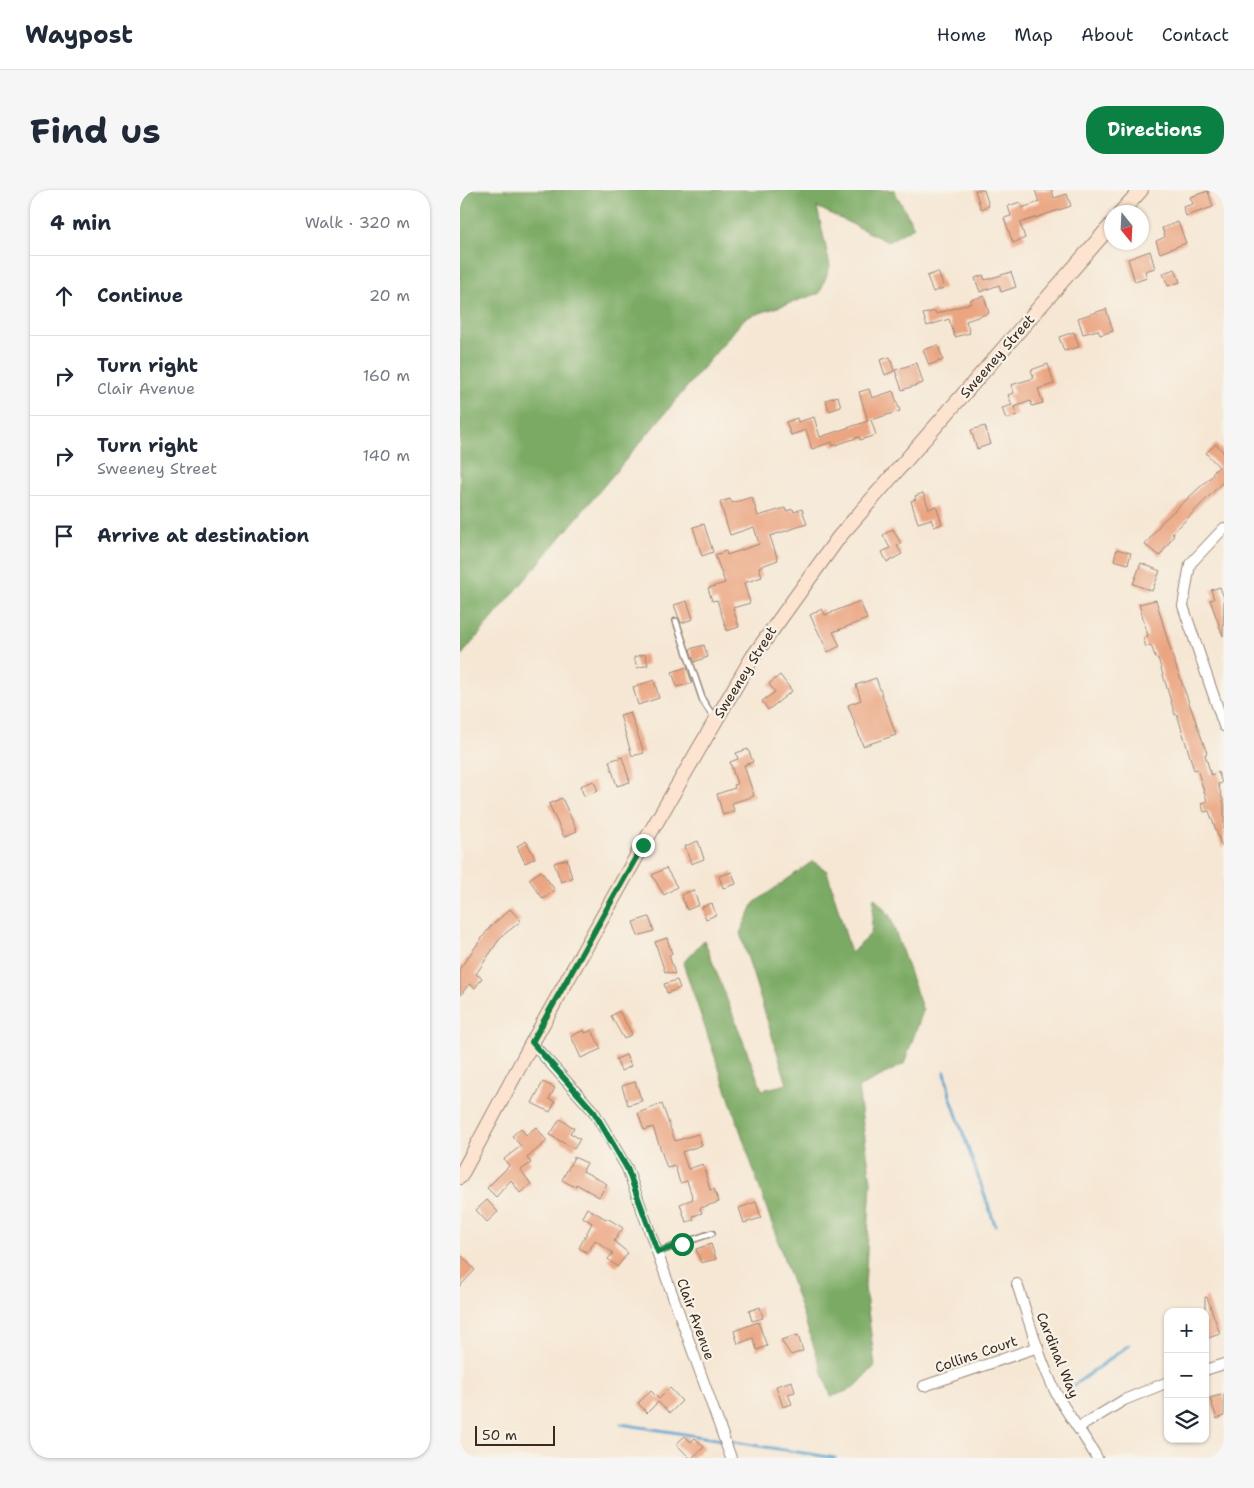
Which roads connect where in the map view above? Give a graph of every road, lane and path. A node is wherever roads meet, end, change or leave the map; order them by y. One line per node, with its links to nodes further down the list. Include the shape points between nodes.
1 (1141, 190): 2 (street)
2 (1127, 205)
3 (1104, 233): 6 (street, Sweeney Street, via 839,537 752,658)
4 (1224, 528): 7 (street, via 1190,564 1183,606)
5 (676, 622): 6 (lane, via 703,701)
6 (716, 720): 8 (street, Sweeney Street)
7 (1224, 726)
8 (532, 1042): 9 (street, Sweeney Street); 11 (street, Clair Avenue, via 594,1112 627,1168)
9 (460, 1177)
10 (712, 1233): 11 (lane)
11 (658, 1252): 19 (street, Clair Avenue)
12 (1017, 1284): 13 (street, Cardinal Way)
13 (1038, 1347): 17 (street, Collins Court); 18 (street, Cardinal Way, via 1055,1391)
14 (1224, 1364): 15 (street)
15 (1209, 1369)
16 (1164, 1384): 18 (street, via 1124,1400)
17 (924, 1386)
18 (1078, 1428): 20 (street, Cardinal Way)
19 (731, 1458)
20 (1097, 1458)

